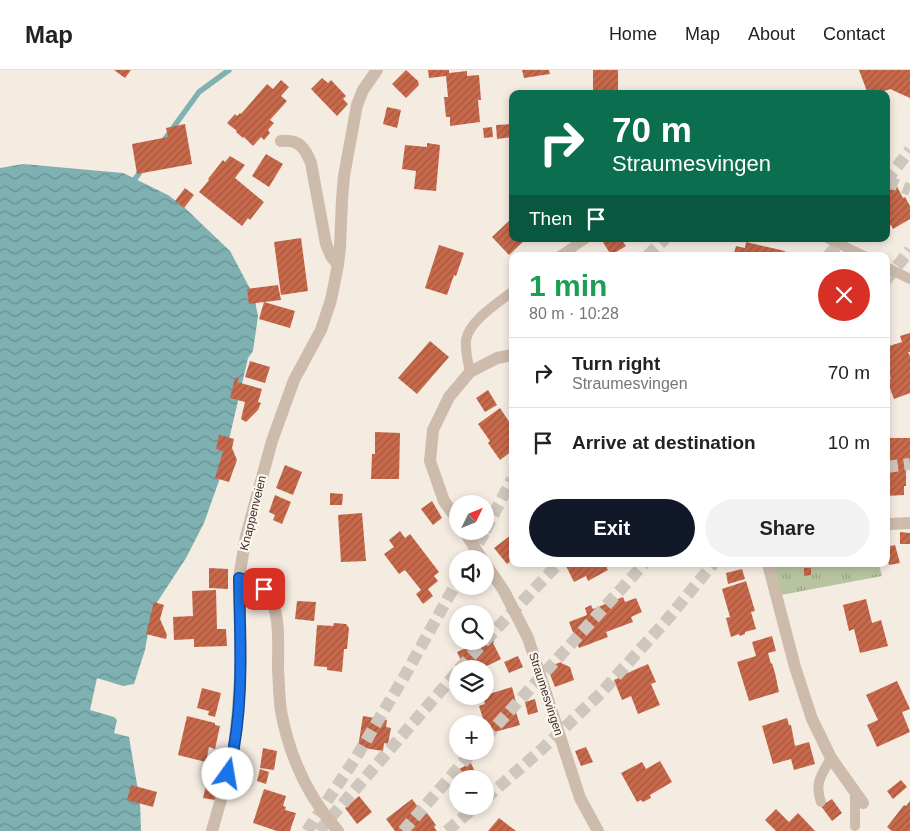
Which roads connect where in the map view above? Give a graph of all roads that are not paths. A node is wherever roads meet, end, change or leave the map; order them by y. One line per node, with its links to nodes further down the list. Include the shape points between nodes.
1 (378, 70): 7 (street, Knappenveien, via 363,90 357,105 342,192)
2 (281, 141): 7 (street, via 290,140 307,152 326,244)
3 (581, 242): 5 (lane)
4 (835, 242): 6 (lane)
5 (566, 252)
6 (856, 252)
7 (338, 265): 18 (street, Knappenveien, via 321,330 294,380 272,441 246,536)
8 (890, 269): 9 (lane)
9 (910, 279)
10 (509, 294): 12 (lane, via 482,315 466,338)
11 (509, 356): 12 (street)
12 (470, 372): 13 (street, via 449,397 433,430 430,461)
13 (449, 508)
14 (890, 524): 15 (street)
15 (910, 524)
16 (769, 567): 19 (street, via 812,719)
17 (494, 576): 26 (street, Straumesvingen, via 528,638 580,798)
18 (239, 578): 24 (street, Knappenveien, via 241,658 233,757); 25 (street, via 254,582 272,600 276,617 281,709 288,740 299,772)
19 (831, 758): 20 (street); 21 (lane, via 819,779 817,792)
20 (855, 791): 22 (street); 23 (lane)
21 (821, 802)
22 (863, 803)
23 (855, 826)
24 (212, 831)
25 (338, 831)
26 (598, 831)

